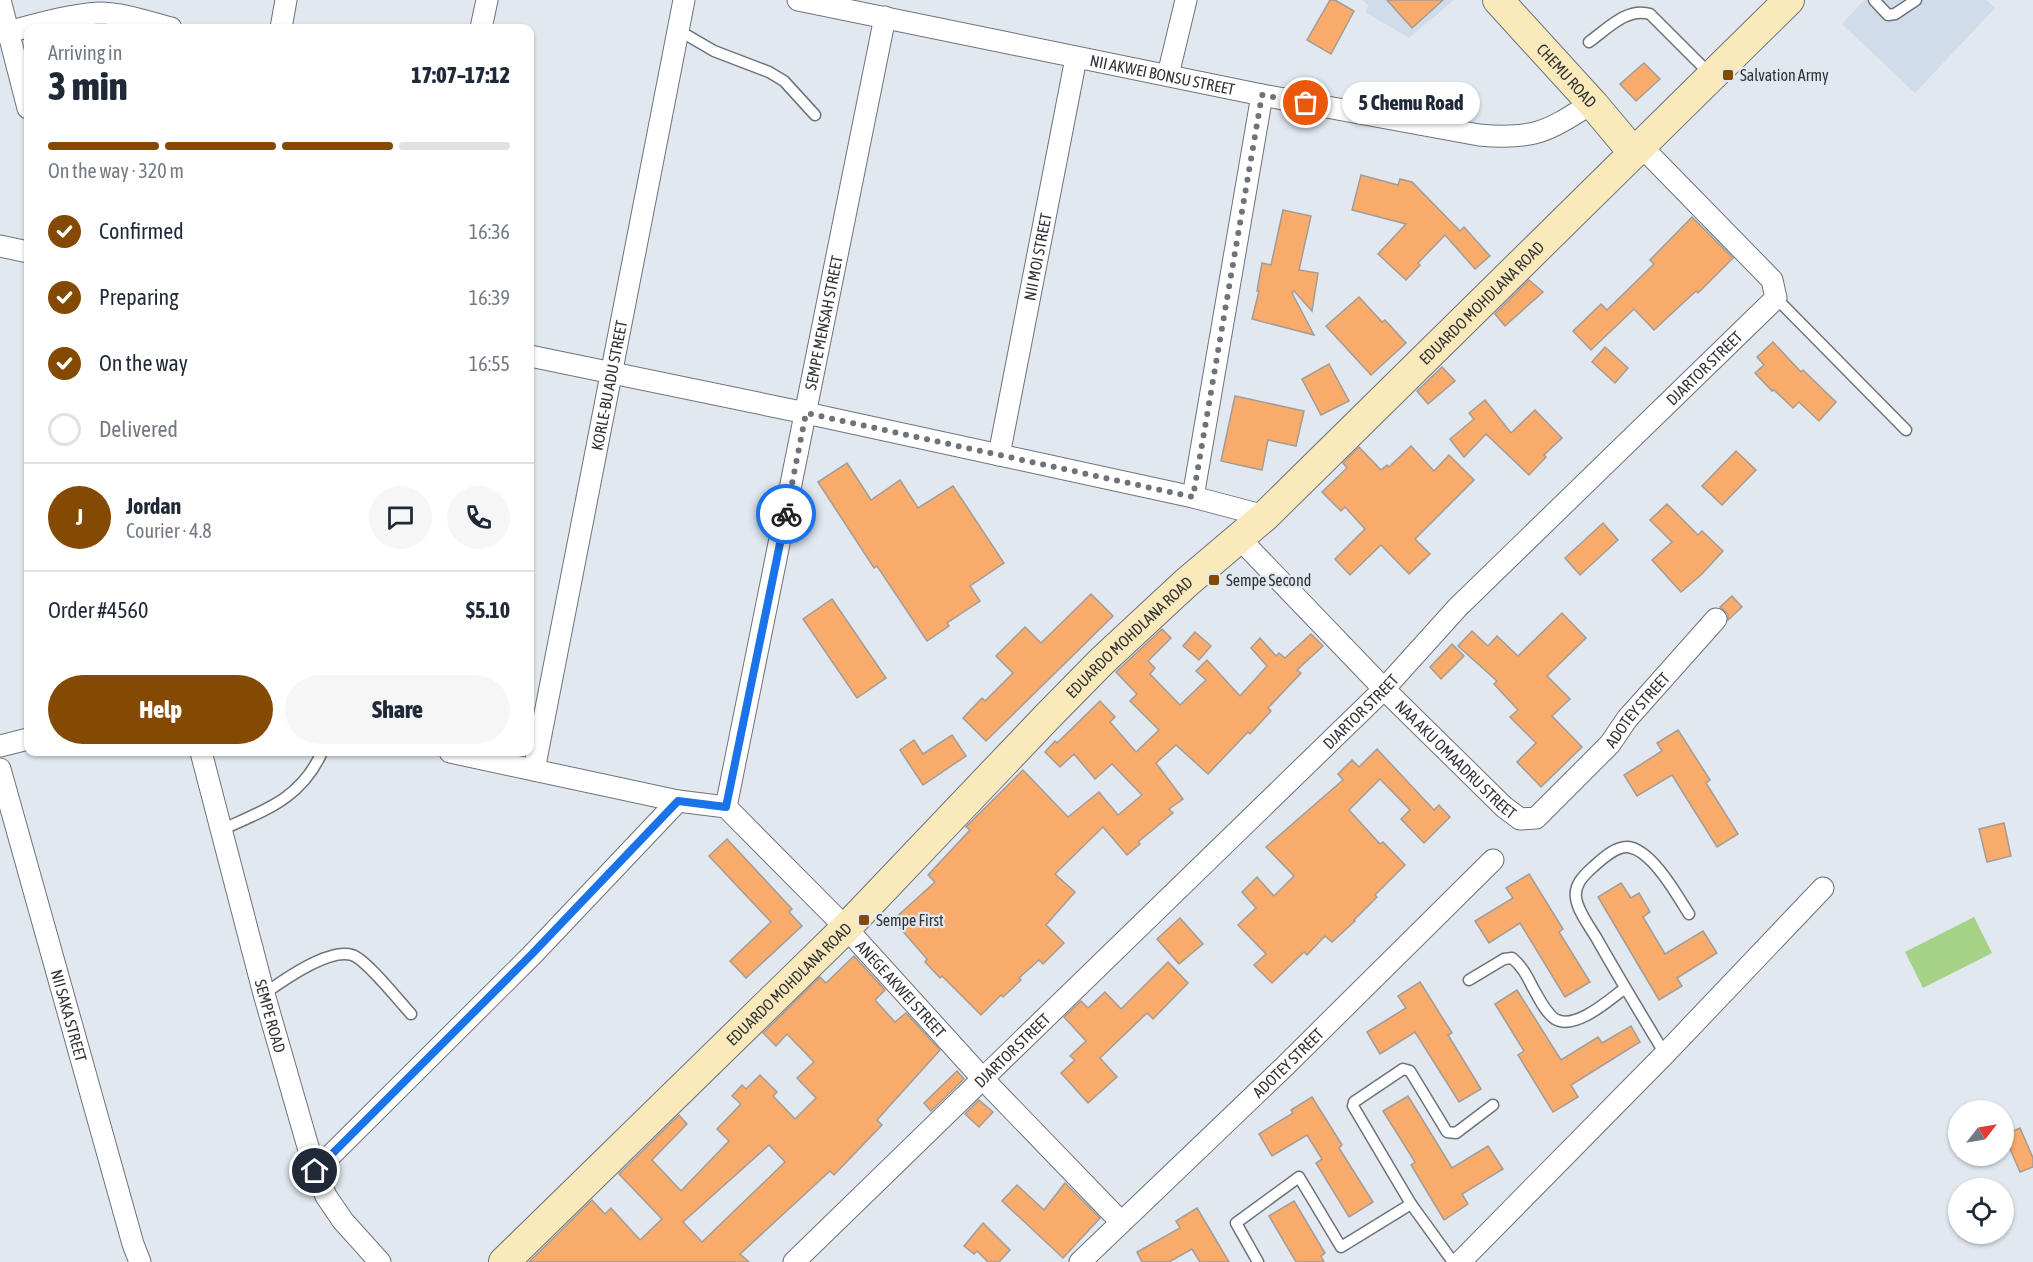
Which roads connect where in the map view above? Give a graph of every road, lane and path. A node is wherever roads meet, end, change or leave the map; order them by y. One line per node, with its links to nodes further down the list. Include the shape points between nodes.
1 (0, 0): 18 (street)
2 (286, 0): 14 (street)
3 (487, 0): 15 (street)
4 (684, 0): 17 (street, KORLE-BU ADU STREET)
5 (798, 0): 11 (street, NII AKWEI BONSU STREET)
6 (1186, 0): 21 (street)
7 (1498, 0): 25 (main road, CHEMU ROAD)
8 (1789, 0): 22 (main road, EDUARDO MOHDLANA ROAD)
9 (1874, 0): 10 (lane, via 1888,15)
10 (1916, 0)
11 (876, 10): 20 (street, NII AKWEI BONSU STREET); 33 (street, SEMPE MENSAH STREET)
12 (39, 24): 13 (street, via 100,13)
13 (156, 24)
14 (282, 24)
15 (482, 24)
16 (24, 28): 18 (street)
17 (678, 30): 26 (lane, via 714,51 784,81); 32 (street, KORLE-BU ADU STREET)
18 (8, 32): 23 (street)
19 (1589, 42): 22 (lane, via 1631,12 1641,11 1650,14)
20 (1076, 58): 21 (street, NII AKWEI BONSU STREET); 35 (street, NII MOI STREET)
21 (1168, 75): 24 (street, NII AKWEI BONSU STREET)
22 (1712, 76): 27 (main road, EDUARDO MOHDLANA ROAD)
23 (24, 93)
24 (1262, 95): 25 (street, NII AKWEI BONSU STREET, via 1509,138 1541,132); 36 (street)
25 (1592, 103): 27 (main road, CHEMU ROAD)
26 (816, 115)
27 (1637, 150): 30 (street, via 1772,280); 37 (main road, EDUARDO MOHDLANA ROAD)
28 (0, 246): 29 (street)
29 (24, 251)
30 (1776, 298): 34 (lane); 40 (street, DJARTOR STREET, via 1458,607)
31 (534, 357): 32 (street)
32 (611, 371): 33 (street); 47 (street, KORLE-BU ADU STREET)
33 (806, 413): 35 (street); 49 (street, SEMPE MENSAH STREET)
34 (1906, 430)
35 (999, 455): 36 (street)
36 (1193, 497): 37 (street)
37 (1265, 516): 38 (main road, EDUARDO MOHDLANA ROAD)
38 (1239, 538): 40 (street, NAA AKU OMAADRU STREET); 55 (main road, EDUARDO MOHDLANA ROAD, via 1102,661)
39 (1716, 619): 50 (street, ADOTEY STREET, via 1627,719 1610,744 1536,818)
40 (1383, 689): 50 (street, NAA AKU OMAADRU STREET, via 1504,807); 61 (street, DJARTOR STREET)
41 (24, 740): 42 (street)
42 (0, 746)
43 (202, 756): 51 (street, SEMPE ROAD)
44 (320, 756): 51 (lane, via 313,770 283,800)
45 (469, 756): 47 (street)
46 (0, 769): 66 (street, NII SAKA STREET)
47 (534, 770): 48 (street)
48 (678, 801): 49 (street); 63 (street)
49 (726, 807): 55 (street, ANEGE AKWEI STREET)
50 (1528, 820)
51 (221, 830): 58 (street, SEMPE ROAD)
52 (1493, 860): 65 (street, ADOTEY STREET)
53 (1823, 888): 60 (street)
54 (1689, 914): 57 (lane, via 1661,873 1643,854 1628,847 1617,849 1585,875 1577,885 1576,898)
55 (846, 928): 61 (street, ANEGE AKWEI STREET); 68 (main road, EDUARDO MOHDLANA ROAD)
56 (1470, 980): 57 (lane, via 1504,958 1512,958 1520,964 1546,1010 1556,1020 1568,1022 1584,1017)
57 (1624, 988): 60 (lane)
58 (264, 994): 59 (lane, via 315,962 352,955); 63 (street, SEMPE ROAD)
59 (411, 1014)
60 (1665, 1054): 73 (street)
61 (983, 1079): 65 (street, ANEGE AKWEI STREET); 69 (street, DJARTOR STREET)
62 (1493, 1105): 64 (lane, via 1451,1134 1410,1071 1403,1069 1354,1102)
63 (315, 1171): 67 (street, SEMPE ROAD, via 343,1221)
64 (1411, 1204): 71 (lane, via 1341,1247 1299,1178 1236,1223); 72 (lane)
65 (1120, 1222): 70 (street, ADOTEY STREET)
66 (140, 1262)
67 (380, 1262)
68 (504, 1262)
69 (794, 1262)
70 (1080, 1262)
71 (1258, 1262)
72 (1453, 1262)
73 (1460, 1262)

